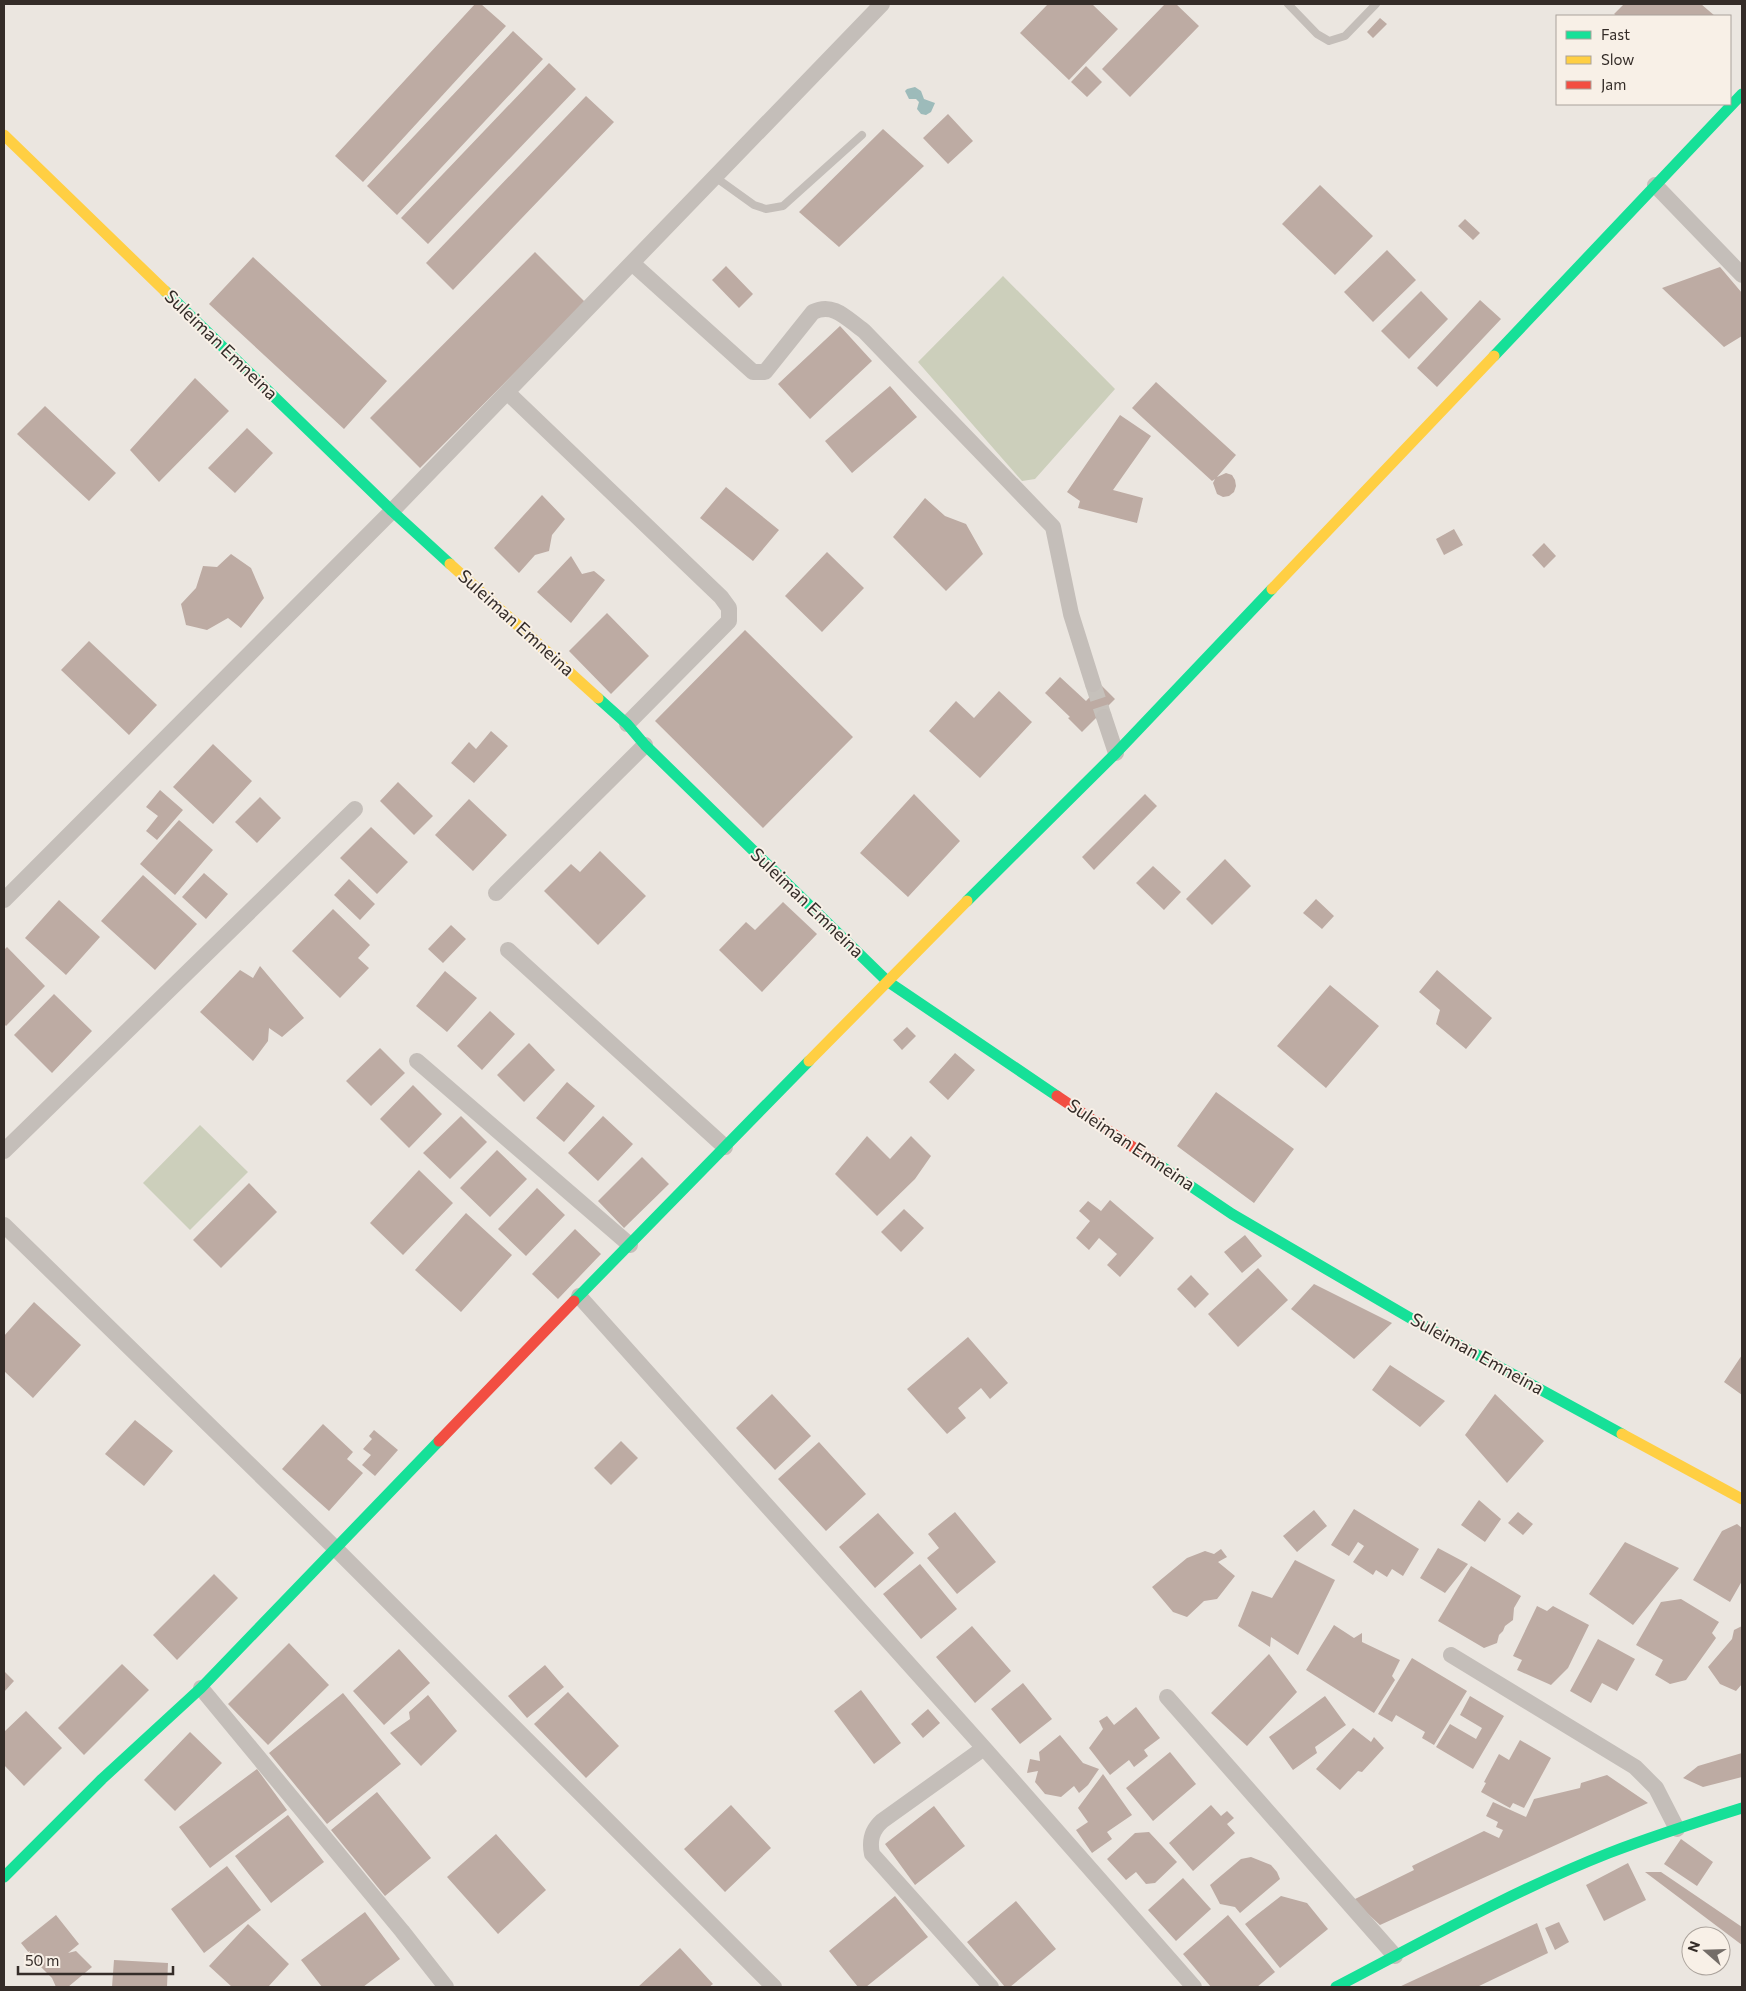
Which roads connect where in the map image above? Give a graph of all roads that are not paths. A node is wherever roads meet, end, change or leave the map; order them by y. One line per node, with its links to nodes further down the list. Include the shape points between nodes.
1 (882, 4): 7 (street)
2 (1288, 4): 3 (lane, via 1317,34 1329,41 1345,36)
3 (1376, 4)
4 (1742, 94): 8 (street)
5 (4, 135): 12 (street, Suleiman Emneina)
6 (862, 135): 7 (lane, via 783,206 766,209 754,205)
7 (715, 177): 9 (street)
8 (1655, 185): 10 (street); 17 (street)
9 (632, 263): 11 (street); 13 (street, via 753,372 765,372 813,312 820,309 836,310 864,331 1053,527 1071,614)
10 (1742, 275)
11 (508, 392): 12 (street); 15 (street, via 729,608 729,621)
12 (392, 511): 15 (street, Suleiman Emneina); 20 (street)
13 (1093, 684)
14 (1104, 717): 17 (street)
15 (627, 724): 16 (street, Suleiman Emneina)
16 (645, 745): 19 (street); 22 (street, Suleiman Emneina)
17 (1116, 753): 22 (street)
18 (355, 809): 25 (street)
19 (496, 893)
20 (4, 900)
21 (508, 950): 24 (street)
22 (887, 981): 24 (street); 29 (street, Suleiman Emneina, via 1240,1219 1417,1322)
23 (417, 1061): 27 (street)
24 (725, 1147): 27 (street)
25 (4, 1151)
26 (4, 1224): 30 (street)
27 (630, 1244): 28 (street)
28 (579, 1296): 30 (street); 34 (street)
29 (1742, 1499)
30 (335, 1548): 32 (street); 40 (street)
31 (1451, 1655): 36 (street, via 1635,1767 1656,1788)
32 (201, 1688): 37 (street, via 102,1779); 39 (street)
33 (1167, 1697): 38 (street)
34 (984, 1748): 41 (street, via 882,1821 875,1828 870,1846 872,1854); 42 (street)
35 (1742, 1808): 36 (street)
36 (1677, 1829): 38 (street, via 1648,1838 1522,1892)
37 (4, 1877)
38 (1395, 1956): 43 (street)
39 (446, 1987)
40 (774, 1987)
41 (991, 1987)
42 (1194, 1987)
43 (1336, 1987)

